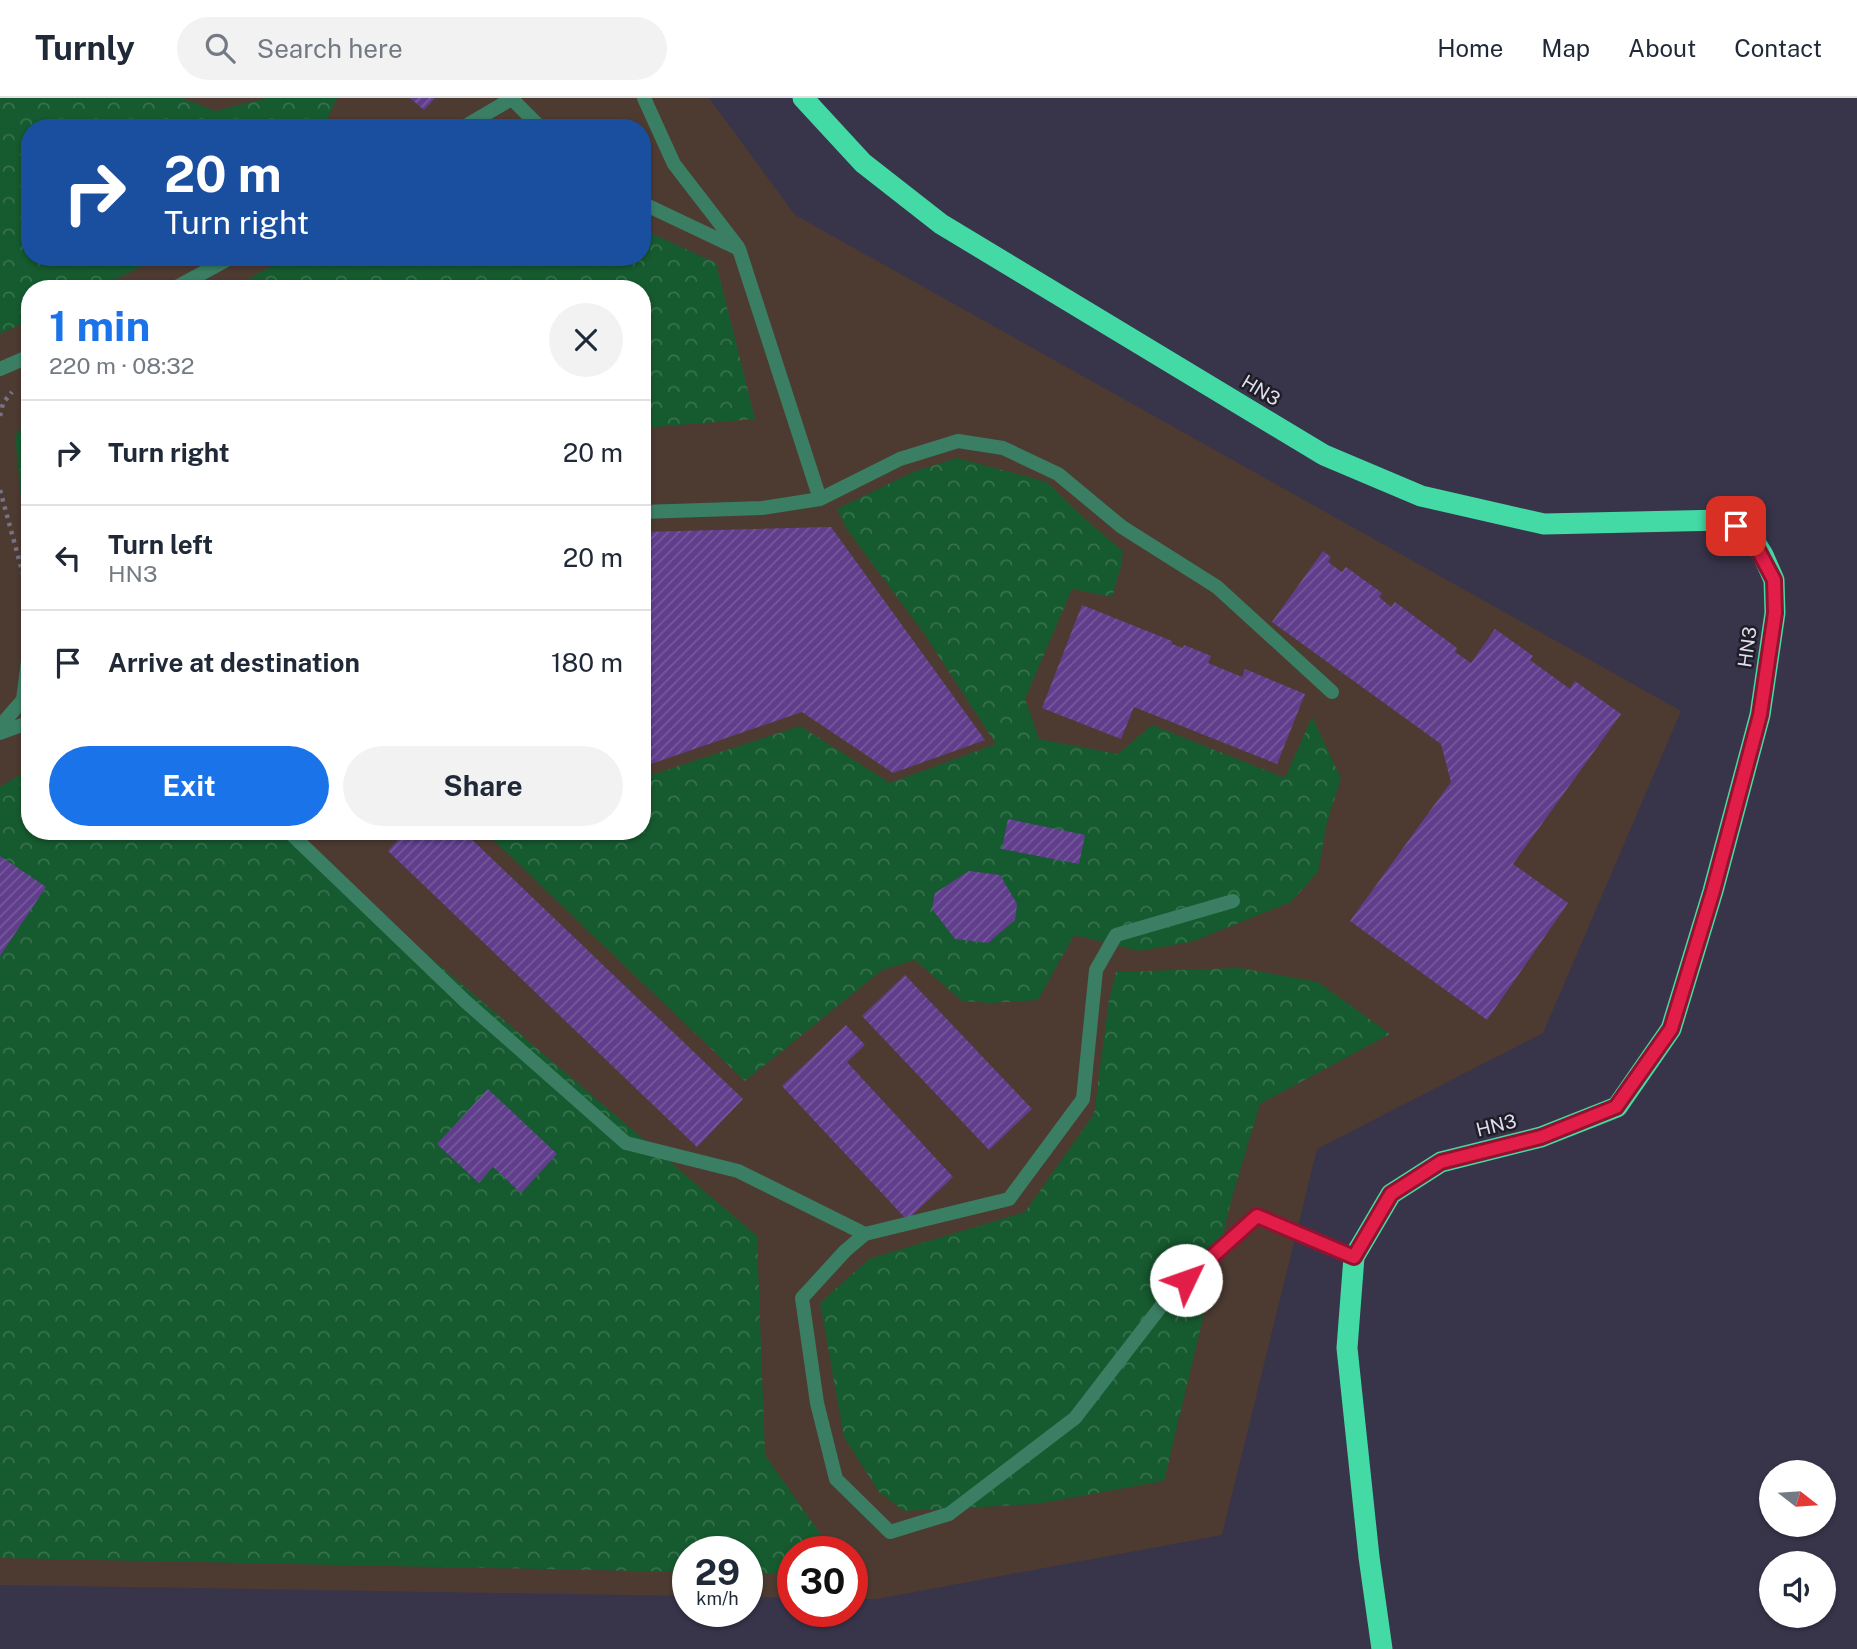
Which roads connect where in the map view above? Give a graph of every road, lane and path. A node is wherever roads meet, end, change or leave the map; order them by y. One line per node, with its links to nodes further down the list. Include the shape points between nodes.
1 (512, 98): 4 (street); 5 (street)
2 (644, 98): 7 (street, via 674,164)
3 (803, 98): 24 (highway, HN3, via 863,163 941,224 1324,454 1422,496 1544,524 1724,520 1749,533 1763,555 1774,580 1775,613 1760,715 1671,1029 1616,1107 1541,1137 1441,1162 1391,1194)
4 (476, 119)
5 (532, 119)
6 (651, 207): 7 (street)
7 (739, 249): 13 (street)
8 (215, 266): 9 (street)
9 (190, 280)
10 (21, 360): 11 (street)
11 (0, 369)
12 (0, 490): 15 (path)
13 (820, 499): 14 (street, via 762,508); 16 (street, via 900,459 958,441 1003,448 1058,474 1122,527 1217,587)
14 (651, 512)
15 (21, 567)
16 (1332, 692)
17 (21, 702): 19 (street)
18 (21, 725): 20 (street)
19 (0, 726)
20 (0, 733)
21 (297, 840): 23 (street, via 466,1002 626,1143 738,1171)
22 (1233, 901): 23 (street, via 1116,935 1096,970 1083,1099 1009,1199)
23 (865, 1234): 24 (street, via 802,1298 817,1403 836,1479 890,1532 949,1514 1075,1418 1169,1296 1257,1216)
24 (1354, 1257): 25 (highway, HN3, via 1347,1348)
25 (1382, 1649)

